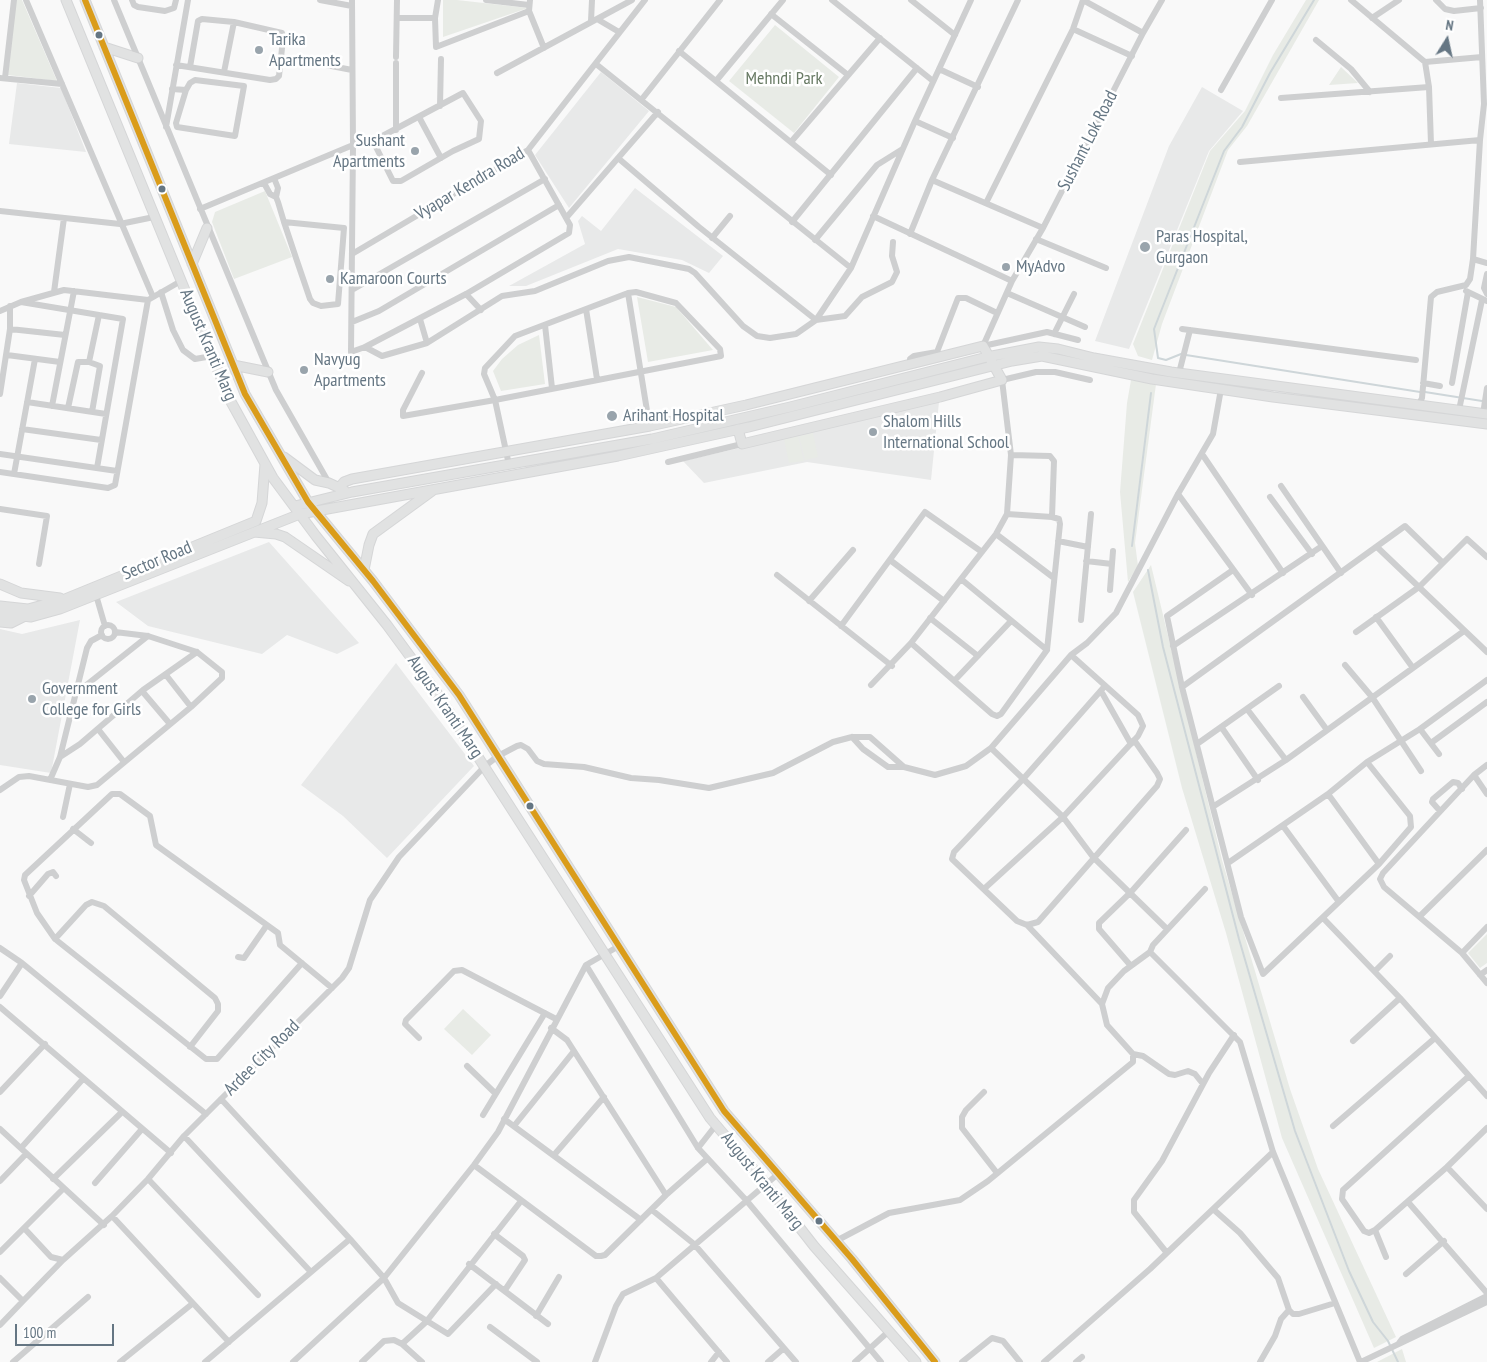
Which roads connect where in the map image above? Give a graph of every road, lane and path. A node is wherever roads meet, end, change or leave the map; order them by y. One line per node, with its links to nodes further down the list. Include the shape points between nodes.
1 (14, 0): 63 (street)
2 (26, 0): 66 (street)
3 (80, 0): 29 (main road)
4 (85, 0): 45 (main road, August Kranti Marg)
5 (114, 0): 50 (street)
6 (132, 0): 7 (street, via 138,7 165,11 174,8)
7 (176, 0)
8 (188, 0): 54 (street)
9 (320, 0): 30 (street)
10 (397, 0): 34 (street)
11 (438, 0): 35 (street)
12 (486, 0): 31 (street)
13 (592, 0): 37 (street)
14 (632, 0): 37 (street)
15 (645, 0): 40 (street, Vyapar Kendra Road)
16 (720, 0): 47 (street)
17 (783, 0): 33 (street)
18 (832, 0): 43 (street)
19 (911, 0): 42 (street)
20 (971, 0): 42 (street)
21 (1018, 0): 67 (street)
22 (1083, 0): 39 (street); 41 (street)
23 (1162, 0): 41 (street, Sushant Lok Road)
24 (1272, 0): 71 (street)
25 (1351, 0): 36 (street)
26 (1399, 0): 36 (street)
27 (1436, 0): 32 (street, via 1445,9 1454,11)
28 (1480, 0): 32 (street)
29 (67, 2): 105 (main road, August Kranti Marg)
30 (352, 3): 59 (street)
31 (529, 5): 35 (street, via 436,47); 46 (street)
32 (1481, 8): 49 (street)
33 (771, 14): 62 (street); 64 (street)
34 (397, 18): 35 (street); 81 (street)
35 (435, 18)
36 (1372, 18): 53 (street)
37 (594, 20): 40 (street); 46 (street)
38 (234, 22): 56 (street, via 206,18 198,21); 60 (street); 60 (street, via 282,33 279,76 270,80)
39 (1073, 29): 48 (street); 99 (street)
40 (619, 32): 55 (street, Vyapar Kendra Road)
41 (1143, 32): 48 (street, Sushant Lok Road)
42 (955, 35): 58 (street)
43 (880, 38): 57 (street); 62 (street)
44 (1316, 40): 72 (street, via 1350,69)
45 (104, 47): 50 (main road); 121 (main road, August Kranti Marg)
46 (544, 48): 61 (street)
47 (679, 52): 64 (street); 74 (street)
48 (1132, 56): 112 (street, Sushant Lok Road)
49 (1482, 57): 53 (street); 75 (street)
50 (138, 58): 80 (street)
51 (290, 58): 59 (street)
52 (442, 59): 76 (street)
53 (1425, 62): 68 (street)
54 (176, 64): 56 (street); 69 (street)
55 (596, 64): 74 (street); 88 (street, Vyapar Kendra Road)
56 (190, 67): 60 (street)
57 (917, 68): 65 (street); 93 (street)
58 (939, 69): 65 (street); 67 (street)
59 (352, 70): 87 (street)
60 (224, 72)
61 (497, 74)
62 (848, 76): 85 (street)
63 (3, 78): 66 (street)
64 (716, 81): 85 (street)
65 (933, 81): 79 (street)
66 (62, 84): 110 (street)
67 (978, 87): 82 (street)
68 (1429, 87): 72 (street); 86 (street)
69 (172, 89): 70 (street); 80 (street)
70 (186, 90): 70 (street, via 195,80 244,86 235,136 177,127)
71 (1221, 90)
72 (1370, 92): 73 (street)
73 (1281, 98)
74 (642, 99): 77 (street)
75 (1485, 104): 83 (street)
76 (440, 106): 78 (street); 90 (street, via 463,93 481,122 479,139)
77 (658, 112): 91 (street); 109 (street)
78 (419, 118): 81 (street); 90 (street)
79 (915, 121): 82 (street); 89 (street)
80 (166, 126): 102 (street)
81 (396, 130): 84 (street)
82 (953, 138): 96 (street)
83 (1480, 140): 86 (street); 119 (street)
84 (373, 141): 87 (street); 90 (street, via 393,182 401,182)
85 (791, 142): 93 (street)
86 (1431, 144): 92 (street)
87 (353, 145): 94 (street); 118 (street)
88 (528, 150): 95 (street); 118 (street, Vyapar Kendra Road)
89 (902, 150): 104 (street); 116 (street, via 877,165)
90 (441, 158)
91 (618, 158): 107 (street); 114 (street)
92 (1240, 162)
93 (831, 175): 109 (street)
94 (274, 178): 97 (street); 98 (street, via 278,188)
95 (544, 179): 100 (street); 128 (street)
96 (932, 180): 99 (street); 113 (street)
97 (264, 183): 98 (street, via 270,194); 102 (street)
98 (276, 197): 108 (street)
99 (986, 203): 112 (street)
100 (559, 205): 107 (street); 151 (street, via 379,311)
101 (0, 210): 106 (street)
102 (200, 210): 111 (street)
103 (730, 216): 114 (street)
104 (873, 216): 113 (street); 122 (street)
105 (154, 217): 110 (street); 125 (main road, August Kranti Marg)
106 (64, 218): 110 (street); 130 (street)
107 (566, 218): 135 (street, via 570,225 569,233)
108 (284, 222): 108 (street, via 313,304 338,304 344,228)
109 (792, 222): 116 (street)
110 (120, 224): 138 (street)
111 (207, 228): 121 (main road); 174 (street)
112 (1043, 228): 115 (street, Sushant Lok Road)
113 (910, 234): 126 (street)
114 (712, 238): 150 (street)
115 (1036, 239): 123 (street); 126 (street, Sushant Lok Road)
116 (815, 240): 122 (street)
117 (893, 242): 150 (street, via 892,256 897,272 892,282 862,297 845,316)
118 (352, 254): 128 (street)
119 (1474, 259): 120 (street); 127 (street, via 1470,279)
120 (1487, 263)
121 (192, 264): 171 (main road, August Kranti Marg)
122 (851, 268): 150 (street)
123 (1106, 268)
124 (1487, 274): 137 (street, via 1484,288)
125 (181, 281): 131 (street); 164 (main road, August Kranti Marg)
126 (1012, 281): 134 (street, Sushant Lok Road)
127 (1459, 287): 133 (street); 181 (street, via 1437,292 1431,297)
128 (352, 290): 151 (street)
129 (74, 291): 130 (street); 138 (street); 143 (street)
130 (54, 292): 140 (street)
131 (161, 292): 138 (street); 164 (street, via 183,350 195,359)
132 (628, 292): 142 (street); 173 (street); 173 (street, via 676,302 722,353 721,356)
133 (1468, 292): 139 (street); 180 (street)
134 (1007, 293): 146 (street, Sushant Lok Road); 148 (street)
135 (466, 294): 144 (street); 149 (street)
136 (1074, 294): 148 (street)
137 (1487, 294)
138 (151, 298): 212 (street)
139 (1484, 301): 191 (street)
140 (21, 302): 141 (street); 143 (street)
141 (10, 306): 145 (street); 154 (street)
142 (586, 309): 152 (street); 177 (street)
143 (70, 310): 147 (street); 158 (street)
144 (480, 310): 150 (street, via 502,296 535,291 608,261 629,257 695,272 743,326 757,336 770,338 796,334); 160 (street)
145 (0, 311)
146 (997, 314): 161 (street, Sushant Lok Road); 170 (street, via 966,298 958,298 937,352 914,356)
147 (99, 315): 169 (street); 194 (street, via 123,319)
148 (1063, 317): 153 (street); 157 (street)
149 (420, 319): 160 (street); 162 (street)
150 (816, 320)
151 (352, 322): 162 (street, via 351,352)
152 (545, 326): 183 (street); 186 (street, via 515,336 485,368 486,380)
153 (1086, 327)
154 (10, 328): 158 (street); 163 (street)
155 (1182, 328): 156 (street)
156 (1190, 330): 167 (street); 176 (street)
157 (1054, 334): 159 (street); 161 (street, via 1038,333)
158 (65, 335): 168 (street)
159 (1078, 340)
160 (427, 342): 162 (street, via 382,356)
161 (983, 346): 165 (main road); 170 (main road)
162 (365, 347)
163 (7, 354): 166 (street); 185 (street)
164 (212, 356): 209 (main road, August Kranti Marg, via 230,400)
165 (987, 357): 172 (main road); 176 (main road, via 1040,347); 199 (main road)
166 (35, 358): 168 (street); 189 (street)
167 (1416, 360)
168 (60, 362): 190 (street)
169 (89, 362): 192 (street, via 78,362); 193 (street, via 100,366)
170 (910, 364): 195 (main road, via 746,405)
171 (233, 365): 174 (main road); 203 (main road, August Kranti Marg, via 245,394)
172 (993, 366): 178 (main road); 184 (main road, via 1042,356 1152,379); 198 (main road)
173 (641, 370): 177 (street); 195 (street)
174 (268, 372): 215 (street)
175 (422, 373): 186 (street, via 403,416)
176 (1179, 373): 188 (main road)
177 (596, 379): 183 (street)
178 (1000, 380): 179 (street, via 1036,372 1055,372); 201 (main road); 206 (street)
179 (1090, 380)
180 (1452, 383)
181 (1423, 385): 182 (street); 188 (street)
182 (1440, 386)
183 (552, 388): 186 (street)
184 (1221, 389): 196 (main road); 205 (street, via 1213,434)
185 (0, 394)
186 (495, 400): 202 (street)
187 (1486, 400): 191 (main road)
188 (1420, 401): 191 (main road)
189 (26, 402): 190 (street); 197 (street)
190 (52, 406): 192 (street)
191 (1460, 406)
192 (68, 408): 193 (street)
193 (92, 412): 194 (street)
194 (106, 414): 200 (street)
195 (649, 424): 199 (street); 202 (main road)
196 (1487, 424)
197 (22, 429): 200 (street); 207 (street)
198 (738, 429): 201 (main road); 218 (main road, via 618,456)
199 (652, 439): 210 (main road)
200 (101, 440): 211 (street)
201 (742, 444): 208 (street)
202 (507, 451): 210 (street); 217 (main road, via 352,479)
203 (278, 452): 215 (main road, via 315,480); 222 (main road, August Kranti Marg)
204 (0, 454): 207 (street)
205 (1202, 454): 220 (street); 247 (street)
206 (1010, 455): 226 (street); 228 (street, via 1050,456 1054,461)
207 (17, 457): 211 (street); 214 (street)
208 (668, 462)
209 (265, 464): 224 (main road, August Kranti Marg); 258 (main road, Sector Road, via 262,503 256,521)
210 (510, 465): 219 (main road)
211 (97, 468): 212 (street)
212 (117, 471): 214 (street, via 115,485 108,488)
213 (0, 472): 214 (street)
214 (14, 474)
215 (329, 482): 217 (main road)
216 (1281, 486): 232 (street)
217 (339, 488): 219 (main road)
218 (436, 488): 225 (main road); 245 (main road, via 373,534)
219 (352, 492): 222 (main road)
220 (1178, 494): 246 (street); 281 (street, via 1116,613)
221 (1270, 497): 238 (street)
222 (308, 502): 224 (main road); 225 (main road, August Kranti Marg)
223 (0, 509): 243 (street, via 47,516)
224 (298, 510): 225 (main road); 229 (main road, Sector Road); 253 (main road, August Kranti Marg)
225 (314, 510): 245 (main road, August Kranti Marg)
226 (1008, 514): 228 (street); 230 (street)
227 (1091, 514): 233 (street)
228 (1052, 517): 231 (street, via 1059,519)
229 (246, 533): 253 (main road, via 284,537); 256 (main road, Sector Road)
230 (996, 534): 237 (street); 250 (street)
231 (1058, 541): 233 (street); 250 (street)
232 (1322, 546): 238 (street); 248 (street)
233 (1088, 547): 241 (street)
234 (1377, 547): 242 (street, via 1404,526); 248 (street); 254 (street)
235 (853, 550): 259 (street)
236 (1113, 551): 244 (street)
237 (982, 552): 240 (street, via 924,512); 251 (street)
238 (1312, 554): 247 (street)
239 (1487, 557): 242 (street, via 1467,539)
240 (890, 560): 260 (street); 270 (street)
241 (1086, 561): 244 (street); 266 (street)
242 (1443, 562): 254 (street)
243 (39, 564)
244 (1112, 564): 255 (street)
245 (364, 570): 312 (main road, August Kranti Marg, via 459,695)
246 (1233, 570): 257 (street); 277 (street, via 1167,616)
247 (1283, 573): 257 (street)
248 (1341, 574): 291 (street)
249 (777, 575): 259 (street)
250 (1054, 578): 278 (street)
251 (961, 579): 260 (street); 267 (street)
252 (0, 584): 258 (main road, via 20,593)
253 (358, 586): 318 (main road, August Kranti Marg)
254 (1418, 587): 264 (street); 271 (street)
255 (1110, 590)
256 (96, 595): 263 (main road, Sector Road, via 60,609); 269 (street)
257 (1252, 595): 277 (street)
258 (64, 599): 261 (main road, Sector Road, via 28,608)
259 (809, 601): 270 (street)
260 (944, 601): 265 (street)
261 (0, 606)
262 (0, 613): 263 (main road, Sector Road)
263 (23, 617): 268 (main road, via 11,623)
264 (1376, 617): 273 (street); 285 (street)
265 (930, 618): 276 (street); 282 (street)
266 (1081, 620)
267 (1011, 621): 278 (street); 282 (street)
268 (0, 622)
269 (105, 626): 272 (street, via 110,626); 274 (street)
270 (841, 626): 284 (street)
271 (1464, 631): 280 (street); 285 (street)
272 (115, 632): 274 (street, via 108,639); 275 (street)
273 (1356, 632)
274 (102, 635): 294 (street, via 86,648)
275 (148, 636): 279 (street); 294 (street)
276 (911, 643): 284 (street); 287 (street)
277 (1173, 646): 291 (street)
278 (1047, 650): 287 (street, via 997,716)
279 (197, 652): 286 (street); 298 (street, via 223,675)
280 (1487, 652)
281 (1071, 655): 292 (street); 310 (street)
282 (978, 656): 287 (street)
283 (1345, 665): 296 (street)
284 (892, 666): 289 (street)
285 (1413, 668): 296 (street)
286 (166, 675): 293 (street); 298 (street)
287 (955, 680)
288 (1487, 680): 303 (street)
289 (871, 685)
290 (1279, 686): 299 (street)
291 (1182, 687): 309 (street)
292 (1103, 689): 307 (street); 307 (street, via 1138,715 1143,726); 322 (street)
293 (142, 691): 300 (street); 302 (street)
294 (75, 694): 313 (street)
295 (1303, 697): 304 (street)
296 (1372, 697): 304 (street); 306 (street)
297 (1487, 702): 308 (street)
298 (191, 707): 300 (street)
299 (1247, 709): 301 (street); 314 (street)
300 (170, 724): 315 (street)
301 (1222, 728): 309 (street); 324 (street)
302 (98, 729): 313 (street); 315 (street)
303 (1420, 729): 306 (street); 308 (street)
304 (1327, 730): 314 (street)
305 (852, 737): 312 (street, Ardee City Road, via 833,742 773,772 709,788 630,778 584,767 544,764 520,746); 319 (street, via 888,767); 319 (street, via 870,737)
306 (1402, 740): 316 (street); 320 (street)
307 (1133, 742): 333 (street); 339 (street, via 1160,779)
308 (1431, 743): 311 (street)
309 (1197, 744): 330 (street)
310 (991, 748): 319 (street, via 966,766 935,775); 322 (street)
311 (1439, 754)
312 (498, 756): 318 (street, Ardee City Road); 355 (main road, August Kranti Marg)
313 (60, 757): 323 (street)
314 (1286, 760): 324 (street)
315 (124, 762): 325 (street, via 93,787)
316 (1367, 762): 328 (street); 341 (street, via 1412,821 1411,827)
317 (1487, 765): 321 (street)
318 (485, 766): 359 (main road, August Kranti Marg); 370 (street, Ardee City Road, via 400,856 381,882 370,900 349,968)
319 (904, 767)
320 (1421, 771)
321 (1474, 775): 327 (street); 329 (street)
322 (1024, 778): 333 (street); 343 (street, via 952,856)
323 (50, 780): 325 (street); 326 (street, via 23,776)
324 (1258, 780): 330 (street)
325 (70, 784): 332 (street)
326 (1, 789)
327 (1462, 789): 331 (street); 331 (street, via 1453,782 1433,799)
328 (1328, 794): 334 (street); 341 (street)
329 (1487, 794)
330 (1214, 806): 340 (street)
331 (1440, 811): 348 (street, via 1380,880 1384,887)
332 (63, 817)
333 (1063, 817): 339 (street); 343 (street)
334 (1284, 826): 340 (street); 347 (street)
335 (73, 829): 337 (street); 346 (street, via 27,872 24,880); 350 (street, via 112,794 120,794 150,816 156,845)
336 (1186, 830): 345 (street)
337 (91, 843)
338 (1487, 850): 348 (street)
339 (1093, 857): 345 (street); 351 (street, via 1038,922)
340 (1228, 863): 349 (street, via 1241,917 1263,974)
341 (1379, 864): 347 (street)
342 (56, 876): 346 (street, via 53,872 48,874)
343 (985, 888): 351 (street, via 1017,921)
344 (1205, 889): 353 (street)
345 (1131, 892): 353 (street); 365 (street, via 1098,926)
346 (29, 896): 354 (street)
347 (1339, 902): 349 (street)
348 (1420, 916): 358 (street)
349 (1323, 918): 367 (street)
350 (267, 925): 361 (street, via 244,958); 363 (street, via 278,933 280,945)
351 (1027, 925): 373 (street)
352 (1487, 927): 358 (street)
353 (1167, 930): 357 (street)
354 (55, 939): 383 (street); 383 (street, via 86,905 92,902 104,906 216,998 218,1011)
355 (619, 946): 359 (street); 417 (main road, August Kranti Marg, via 705,1084)
356 (0, 948): 362 (street)
357 (1150, 952): 365 (street); 378 (street)
358 (1462, 952): 368 (street)
359 (606, 953): 364 (street); 400 (main road, August Kranti Marg)
360 (1390, 956): 367 (street)
361 (238, 957)
362 (22, 963): 371 (street); 397 (street)
363 (302, 963): 370 (street); 383 (street, via 217,1059 206,1059)
364 (586, 965): 376 (street); 408 (street)
365 (1131, 966): 373 (street, via 1108,988)
366 (1487, 970): 368 (street)
367 (1375, 971): 372 (street)
368 (1480, 975): 369 (street)
369 (1487, 983)
370 (332, 988): 395 (street, Ardee City Road)
371 (0, 996)
372 (1400, 998): 380 (street); 381 (street)
373 (1102, 1004): 385 (street, via 1107,1025)
374 (0, 1007): 382 (street)
375 (545, 1014): 376 (street); 379 (street, via 471,973 454,971 406,1020 405,1024); 392 (street)
376 (556, 1019): 377 (street)
377 (551, 1028): 384 (street, via 567,1040); 399 (street)
378 (1234, 1035): 389 (street); 409 (street, via 1240,1042)
379 (419, 1038)
380 (1435, 1038): 387 (street); 402 (street)
381 (1353, 1041)
382 (45, 1044): 388 (street); 390 (street)
383 (190, 1047)
384 (574, 1051): 394 (street); 401 (street)
385 (1133, 1054): 389 (street, via 1143,1056 1169,1074 1188,1071); 416 (street, via 1134,1062)
386 (467, 1066): 392 (street)
387 (1469, 1076): 393 (street); 435 (street, via 1343,1190 1342,1199 1364,1231)
388 (83, 1079): 396 (street); 407 (street)
389 (1203, 1084): 442 (street, via 1162,1162 1139,1191 1133,1206 1134,1212)
390 (0, 1092)
391 (984, 1092): 416 (street, via 966,1110 962,1128)
392 (495, 1093): 398 (street)
393 (1487, 1096)
394 (604, 1097): 412 (street); 424 (street)
395 (221, 1099): 397 (street, Ardee City Road); 437 (street)
396 (122, 1112): 405 (street); 418 (street)
397 (206, 1114): 406 (street, Ardee City Road)
398 (483, 1115)
399 (504, 1120): 401 (street); 414 (street)
400 (716, 1125): 408 (street); 422 (main road, August Kranti Marg)
401 (514, 1126): 412 (street)
402 (1333, 1126)
403 (1487, 1128): 415 (street)
404 (0, 1129): 407 (street)
405 (142, 1129): 410 (street); 421 (street)
406 (184, 1136): 410 (street, Ardee City Road); 446 (street)
407 (21, 1148): 411 (street)
408 (698, 1148): 413 (street)
409 (1273, 1152): 428 (street); 459 (street)
410 (170, 1153): 419 (street, Ardee City Road)
411 (26, 1154): 418 (street); 420 (street)
412 (554, 1155): 432 (street)
413 (707, 1159): 424 (street); 425 (street)
414 (474, 1165): 426 (street); 450 (street)
415 (1447, 1167): 427 (street); 429 (street)
416 (997, 1173): 439 (street, via 960,1200 889,1213)
417 (778, 1174): 422 (street); 439 (main road, August Kranti Marg)
418 (53, 1179): 423 (street)
419 (148, 1179): 431 (street, Ardee City Road); 455 (street)
420 (0, 1181)
421 (95, 1183)
422 (766, 1184): 425 (street); 467 (main road, August Kranti Marg, via 814,1246)
423 (64, 1189): 433 (street); 434 (street)
424 (666, 1195): 430 (street)
425 (746, 1200): 440 (street); 472 (street)
426 (521, 1201): 432 (street, via 596,1256 605,1255); 436 (street)
427 (1408, 1202): 435 (street); 438 (street)
428 (1213, 1209): 442 (street); 461 (street, via 1240,1233 1278,1278)
429 (1487, 1209)
430 (652, 1210): 432 (street); 440 (street)
431 (112, 1216): 433 (street, Ardee City Road); 460 (street)
432 (641, 1220)
433 (104, 1225): 444 (street, Ardee City Road)
434 (24, 1228): 441 (street); 444 (street, via 51,1257)
435 (1375, 1230): 443 (street)
436 (494, 1234): 445 (street); 453 (street, via 525,1260)
437 (350, 1239): 446 (street); 450 (street)
438 (1444, 1241): 447 (street); 454 (street)
439 (836, 1242): 490 (main road, August Kranti Marg)
440 (694, 1244): 451 (street); 471 (street)
441 (0, 1252)
442 (1167, 1253): 493 (street)
443 (1386, 1257)
444 (63, 1260): 457 (street, Ardee City Road)
445 (469, 1264): 452 (street); 463 (street)
446 (310, 1271): 468 (street)
447 (1406, 1274)
448 (558, 1277): 462 (street)
449 (0, 1278): 457 (street)
450 (384, 1278): 463 (street, via 398,1303); 478 (street)
451 (656, 1278): 473 (street); 482 (street, via 618,1300)
452 (496, 1284): 453 (street); 463 (street, via 448,1334)
453 (504, 1290): 462 (street)
454 (1487, 1294): 469 (street)
455 (258, 1295)
456 (88, 1297): 475 (street)
457 (23, 1301): 465 (street, Ardee City Road)
458 (1487, 1302): 469 (street)
459 (1335, 1303): 461 (street, via 1299,1314); 496 (street)
460 (192, 1304): 468 (street); 476 (street)
461 (1289, 1310): 495 (street, via 1281,1319)
462 (536, 1316): 464 (street)
463 (426, 1322): 470 (street)
464 (548, 1324)
465 (0, 1325)
466 (490, 1327): 481 (street)
467 (889, 1331): 472 (street); 489 (main road, August Kranti Marg)
468 (229, 1342): 477 (street)
469 (1399, 1343): 496 (street)
470 (402, 1344): 479 (street, via 394,1340 384,1341); 480 (street)
471 (784, 1348): 485 (street); 486 (street)
472 (870, 1349): 487 (street); 488 (street)
473 (719, 1352): 483 (street); 484 (street)
474 (1082, 1357): 494 (street)
475 (12, 1362)
476 (120, 1362)
477 (204, 1362)
478 (292, 1362)
479 (362, 1362)
480 (422, 1362)
481 (537, 1362)
482 (595, 1362)
483 (711, 1362)
484 (727, 1362)
485 (768, 1362)
486 (796, 1362)
487 (855, 1362)
488 (880, 1362)
489 (916, 1362)
490 (935, 1362)
491 (962, 1362): 492 (street, via 992,1338 1003,1341)
492 (1020, 1362)
493 (1044, 1362)
494 (1076, 1362)
495 (1260, 1362)
496 (1360, 1362)

